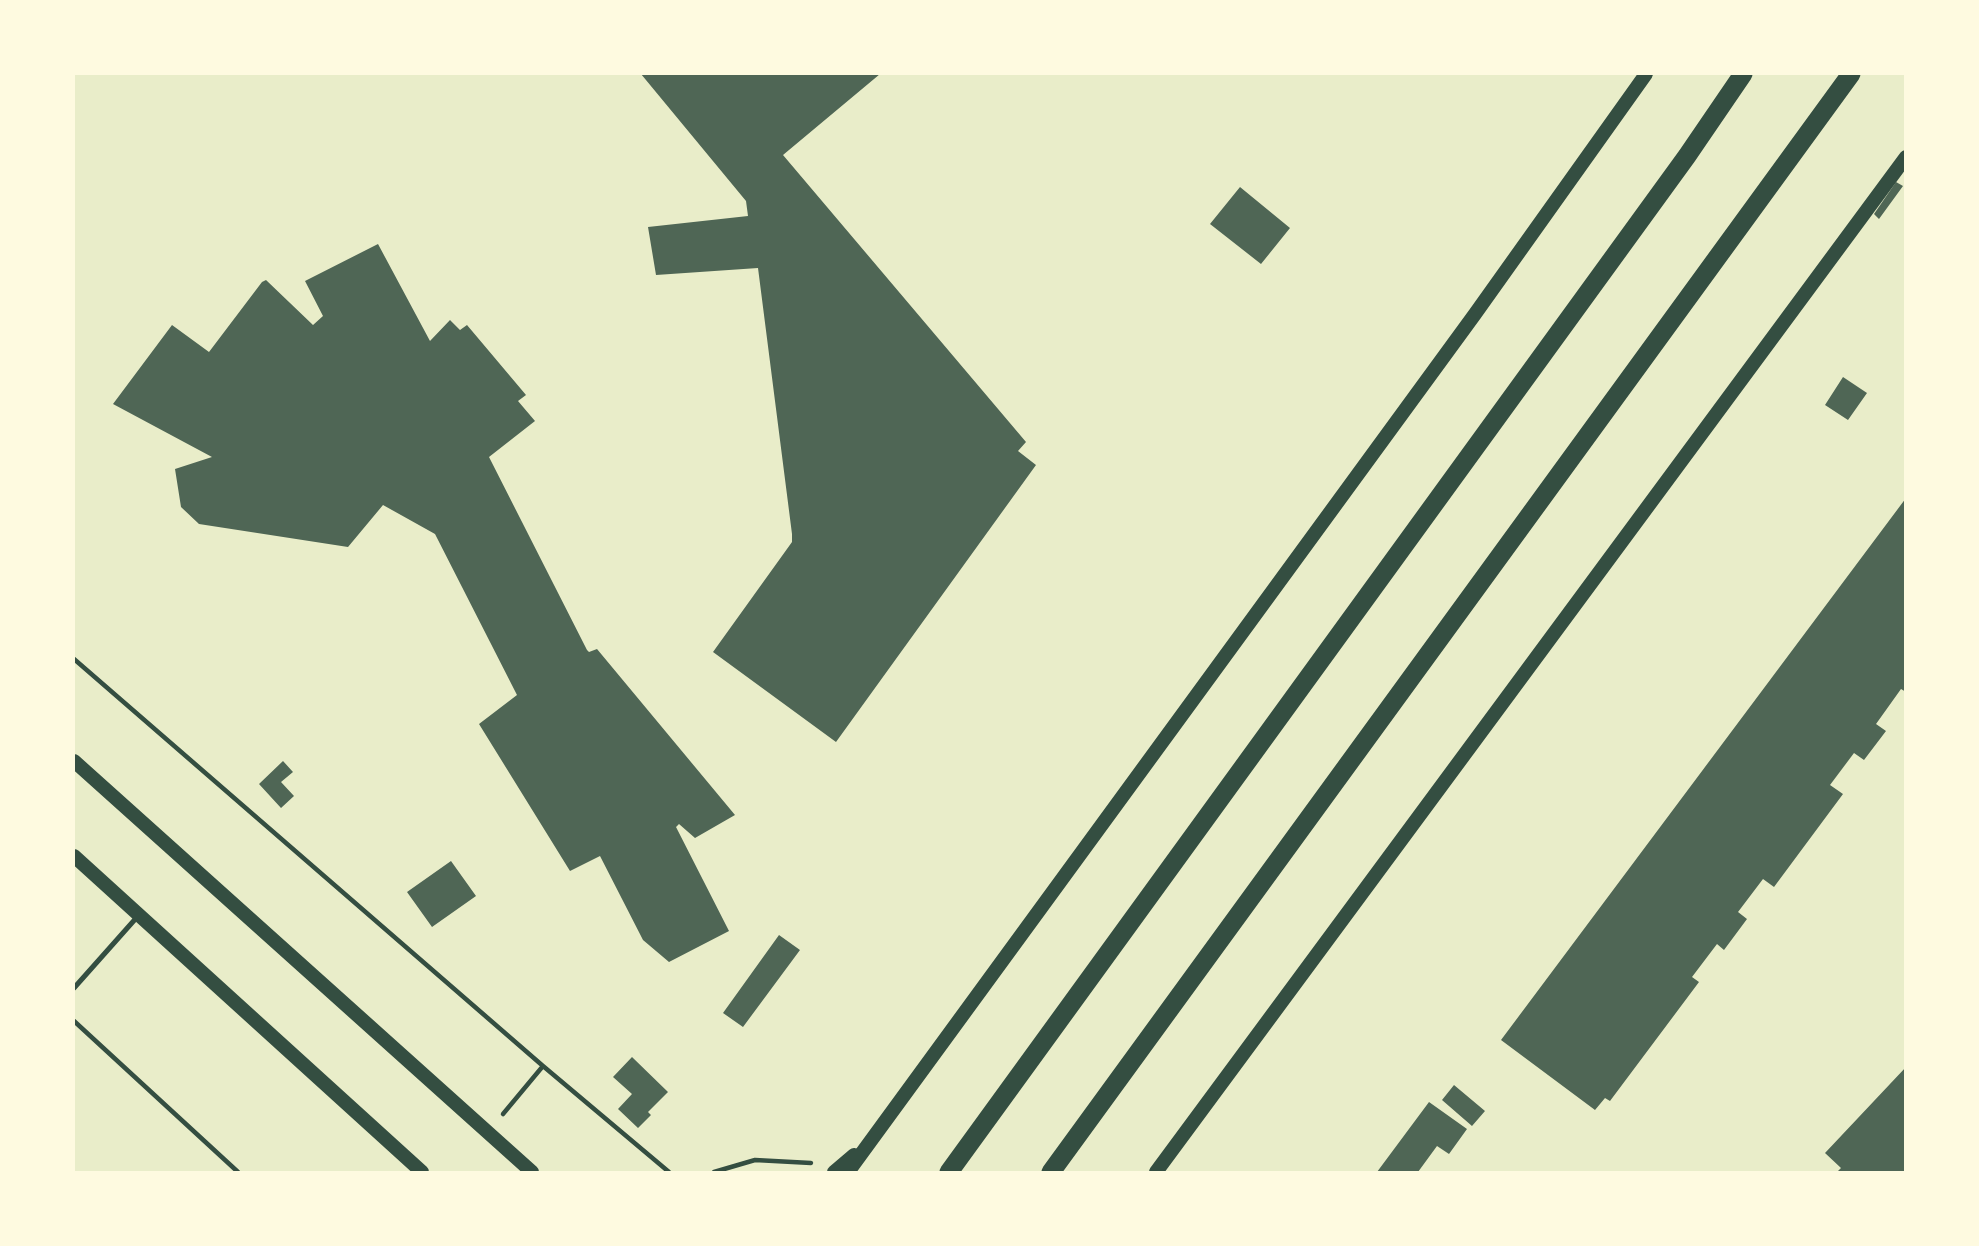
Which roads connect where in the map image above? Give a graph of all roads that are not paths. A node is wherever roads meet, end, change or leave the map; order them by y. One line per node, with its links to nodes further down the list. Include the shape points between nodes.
1 (1646, 74): 9 (main road)
2 (1743, 74): 14 (highway)
3 (1851, 74): 15 (highway)
4 (1906, 158): 16 (main road)
5 (74, 761): 11 (main road)
6 (74, 856): 7 (main road)
7 (138, 916): 8 (lane); 10 (main road)
8 (74, 988)
9 (873, 1138): 12 (main road); 13 (main road)
10 (422, 1172)
11 (532, 1172)
12 (834, 1172)
13 (848, 1172)
14 (948, 1172)
15 (1051, 1172)
16 (1156, 1172)

